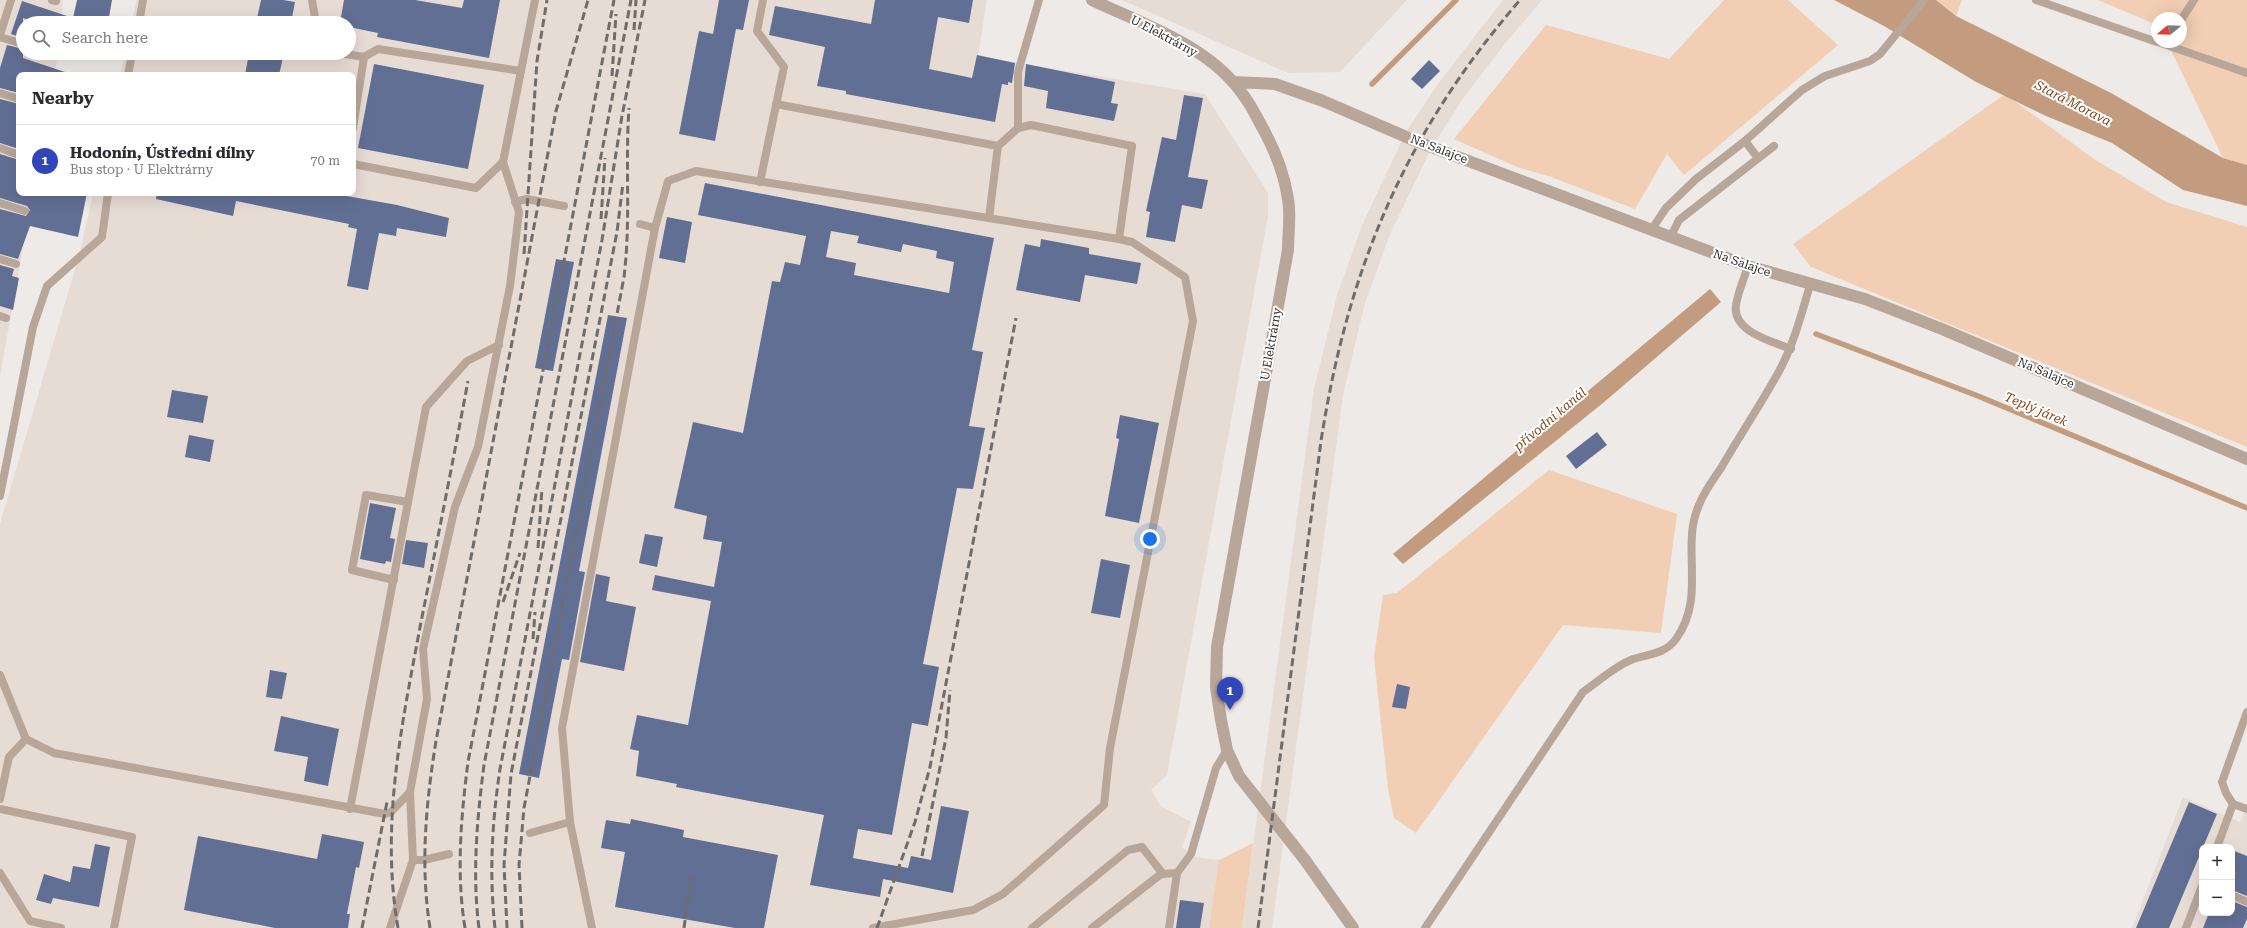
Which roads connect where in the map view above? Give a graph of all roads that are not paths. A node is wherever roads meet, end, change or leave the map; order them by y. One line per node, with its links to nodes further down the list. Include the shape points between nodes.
1 (11, 0): 14 (lane)
2 (143, 0): 12 (lane)
3 (312, 0): 13 (lane)
4 (535, 0): 21 (lane)
5 (763, 0): 27 (lane, via 757,31 784,67)
6 (1039, 0): 29 (lane, via 1018,72)
7 (1092, 0): 24 (street, U Elektrárny, via 1184,44)
8 (1924, 0): 30 (lane, via 1880,54 1870,61 1825,76 1802,90)
9 (2036, 0): 15 (lane)
10 (2194, 0): 11 (lane)
11 (2186, 12)
12 (140, 16)
13 (315, 16)
14 (0, 36): 16 (lane)
15 (2151, 40)
16 (16, 42)
17 (2180, 48): 23 (lane)
18 (356, 56): 19 (lane)
19 (364, 57): 21 (lane, via 378,49); 28 (lane)
20 (131, 60): 22 (lane)
21 (521, 71): 36 (lane)
22 (129, 72)
23 (2247, 73)
24 (1233, 82): 47 (street, Na Salajce, via 1275,84 1323,101 1418,142); 63 (street, U Elektrárny, via 1246,98 1271,143 1281,168 1288,200 1288,250 1217,647 1216,687)
25 (0, 93): 26 (lane)
26 (16, 98)
27 (776, 104): 31 (lane); 38 (lane)
28 (356, 109)
29 (1018, 128): 31 (lane); 49 (lane, via 1031,125 1132,146)
30 (1745, 141): 35 (lane); 47 (lane, via 1691,184 1666,208)
31 (998, 146): 44 (lane)
32 (1774, 146): 35 (lane)
33 (0, 148): 34 (lane)
34 (16, 154)
35 (1758, 158): 48 (lane, via 1679,220)
36 (503, 162): 37 (lane, via 476,188); 40 (lane)
37 (356, 165)
38 (760, 182): 44 (lane); 46 (lane, via 696,171 668,181)
39 (108, 196): 57 (lane, via 102,237 46,286 32,327)
40 (516, 202): 42 (lane, via 527,198); 54 (lane, via 519,212 511,279)
41 (0, 203): 43 (lane)
42 (564, 206)
43 (25, 212)
44 (989, 218): 49 (lane)
45 (640, 224): 46 (lane)
46 (656, 228): 70 (lane, via 562,728)
47 (1652, 229): 48 (street, Na Salajce)
48 (1671, 236): 52 (street, Na Salajce)
49 (1119, 239): 85 (lane, via 1132,242 1185,277 1193,321 1110,748 1104,805 1003,894 973,910)
50 (0, 259): 51 (lane)
51 (16, 264)
52 (1748, 266): 53 (street, Na Salajce); 55 (lane, via 1736,307 1739,322 1753,334)
53 (1810, 285): 55 (lane); 56 (street, Na Salajce, via 1865,299 1942,329)
54 (499, 345): 58 (lane, via 467,361 426,407); 64 (lane, via 478,447 455,507 423,649 427,699)
55 (1790, 349): 90 (lane, via 1778,374 1698,505 1692,539 1693,593 1686,621 1676,640 1667,648 1634,659 1615,669 1583,692)
56 (2247, 459)
57 (0, 496)
58 (408, 502): 59 (lane); 59 (lane, via 366,495 352,570)
59 (394, 580): 68 (lane)
60 (0, 675): 62 (lane)
61 (2247, 712): 66 (lane, via 2222,782)
62 (26, 740): 65 (lane, via 9,757); 68 (lane, via 54,753)
63 (1227, 750): 76 (lane, via 1216,768 1191,854); 89 (street, U Elektrárny, via 1239,776 1305,860)
64 (410, 792): 68 (lane, via 392,812 385,814); 74 (lane)
65 (0, 799)
66 (2233, 804): 69 (lane); 72 (lane)
67 (0, 809): 82 (lane, via 132,836)
68 (350, 809)
69 (2247, 809)
70 (570, 822): 71 (lane); 84 (lane)
71 (530, 833)
72 (2218, 844)
73 (449, 854): 74 (lane)
74 (413, 860): 83 (lane)
75 (0, 872): 81 (lane, via 30,922)
76 (1177, 873): 77 (lane); 88 (lane)
77 (1163, 874): 86 (lane, via 1142,847 1128,850); 87 (lane)
78 (2199, 894): 91 (lane)
79 (2235, 896): 80 (lane)
80 (2247, 902)
81 (61, 928)
82 (114, 928)
83 (390, 928)
84 (592, 928)
85 (873, 928)
86 (1032, 928)
87 (1092, 928)
88 (1169, 928)
89 (1353, 928)
90 (1425, 928)
91 (2186, 928)

